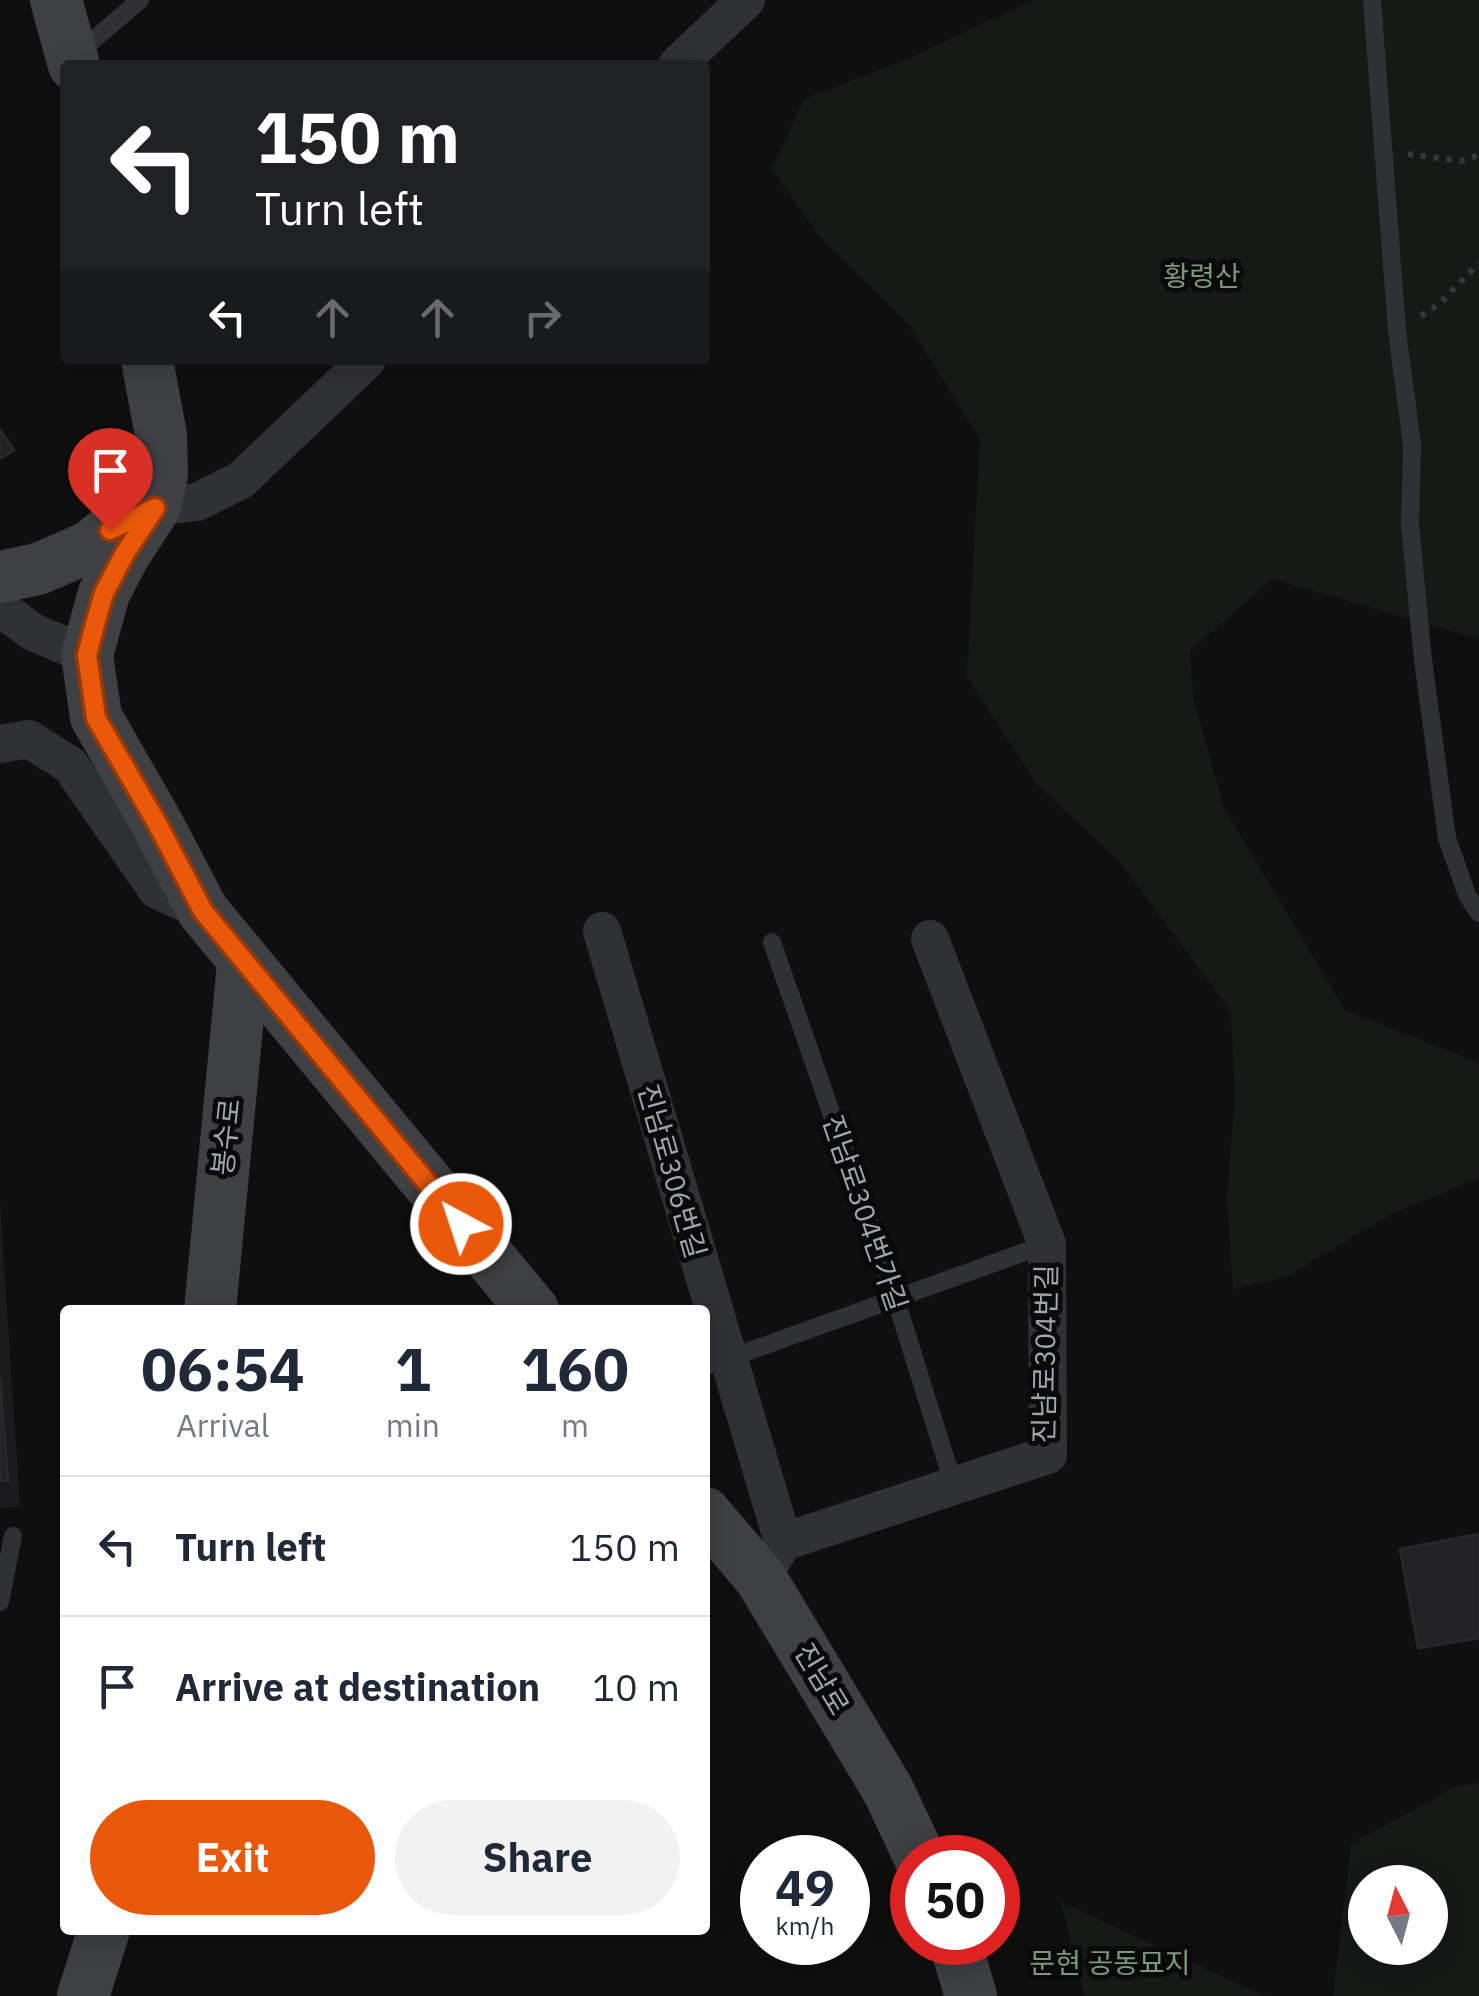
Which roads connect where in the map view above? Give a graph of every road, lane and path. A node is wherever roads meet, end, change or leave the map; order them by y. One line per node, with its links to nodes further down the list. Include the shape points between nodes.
1 (56, 0): 5 (main road)
2 (140, 0): 6 (lane)
3 (746, 0): 7 (street)
4 (1372, 0): 8 (lane)
5 (72, 60)
6 (75, 60)
7 (682, 60)
8 (1382, 150): 9 (path, via 1461,161); 11 (lane)
9 (1479, 155)
10 (1479, 264): 11 (path, via 1439,304)
11 (1397, 331): 20 (lane, via 1412,445 1410,526 1423,660 1447,838)
12 (148, 365): 14 (main road, via 161,435)
13 (362, 365): 14 (street, via 241,480 197,502)
14 (155, 508): 15 (main road, via 92,546); 17 (main road, via 104,593)
15 (0, 577)
16 (0, 608): 17 (street, via 33,632)
17 (87, 655): 19 (main road, via 96,718)
18 (0, 744): 19 (street, via 29,740 70,765 157,890)
19 (203, 911): 24 (main road)
20 (1479, 912)
21 (602, 931): 29 (street, 진남로306번길)
22 (930, 939): 25 (street, 진남로304번길)
23 (772, 942): 26 (lane, 진남로304번가길)
24 (243, 964): 27 (main road, 봉수로); 28 (main road)
25 (1047, 1244): 26 (lane); 31 (street, 진남로304번길, via 1048,1455)
26 (895, 1297): 30 (lane); 31 (lane, 진남로304번가길)
27 (210, 1305)
28 (530, 1305)
29 (701, 1305)
30 (716, 1363): 34 (street, 진남로306번길)
31 (954, 1486): 34 (street, 진남로304번길)
32 (710, 1517): 34 (main road, 진남로)
33 (14, 1536): 35 (lane)
34 (772, 1561): 36 (main road, 진남로)
35 (0, 1602)
36 (909, 1835)
37 (102, 1935): 39 (main road)
38 (961, 1965): 40 (main road)
39 (83, 1996)
40 (970, 1996)

